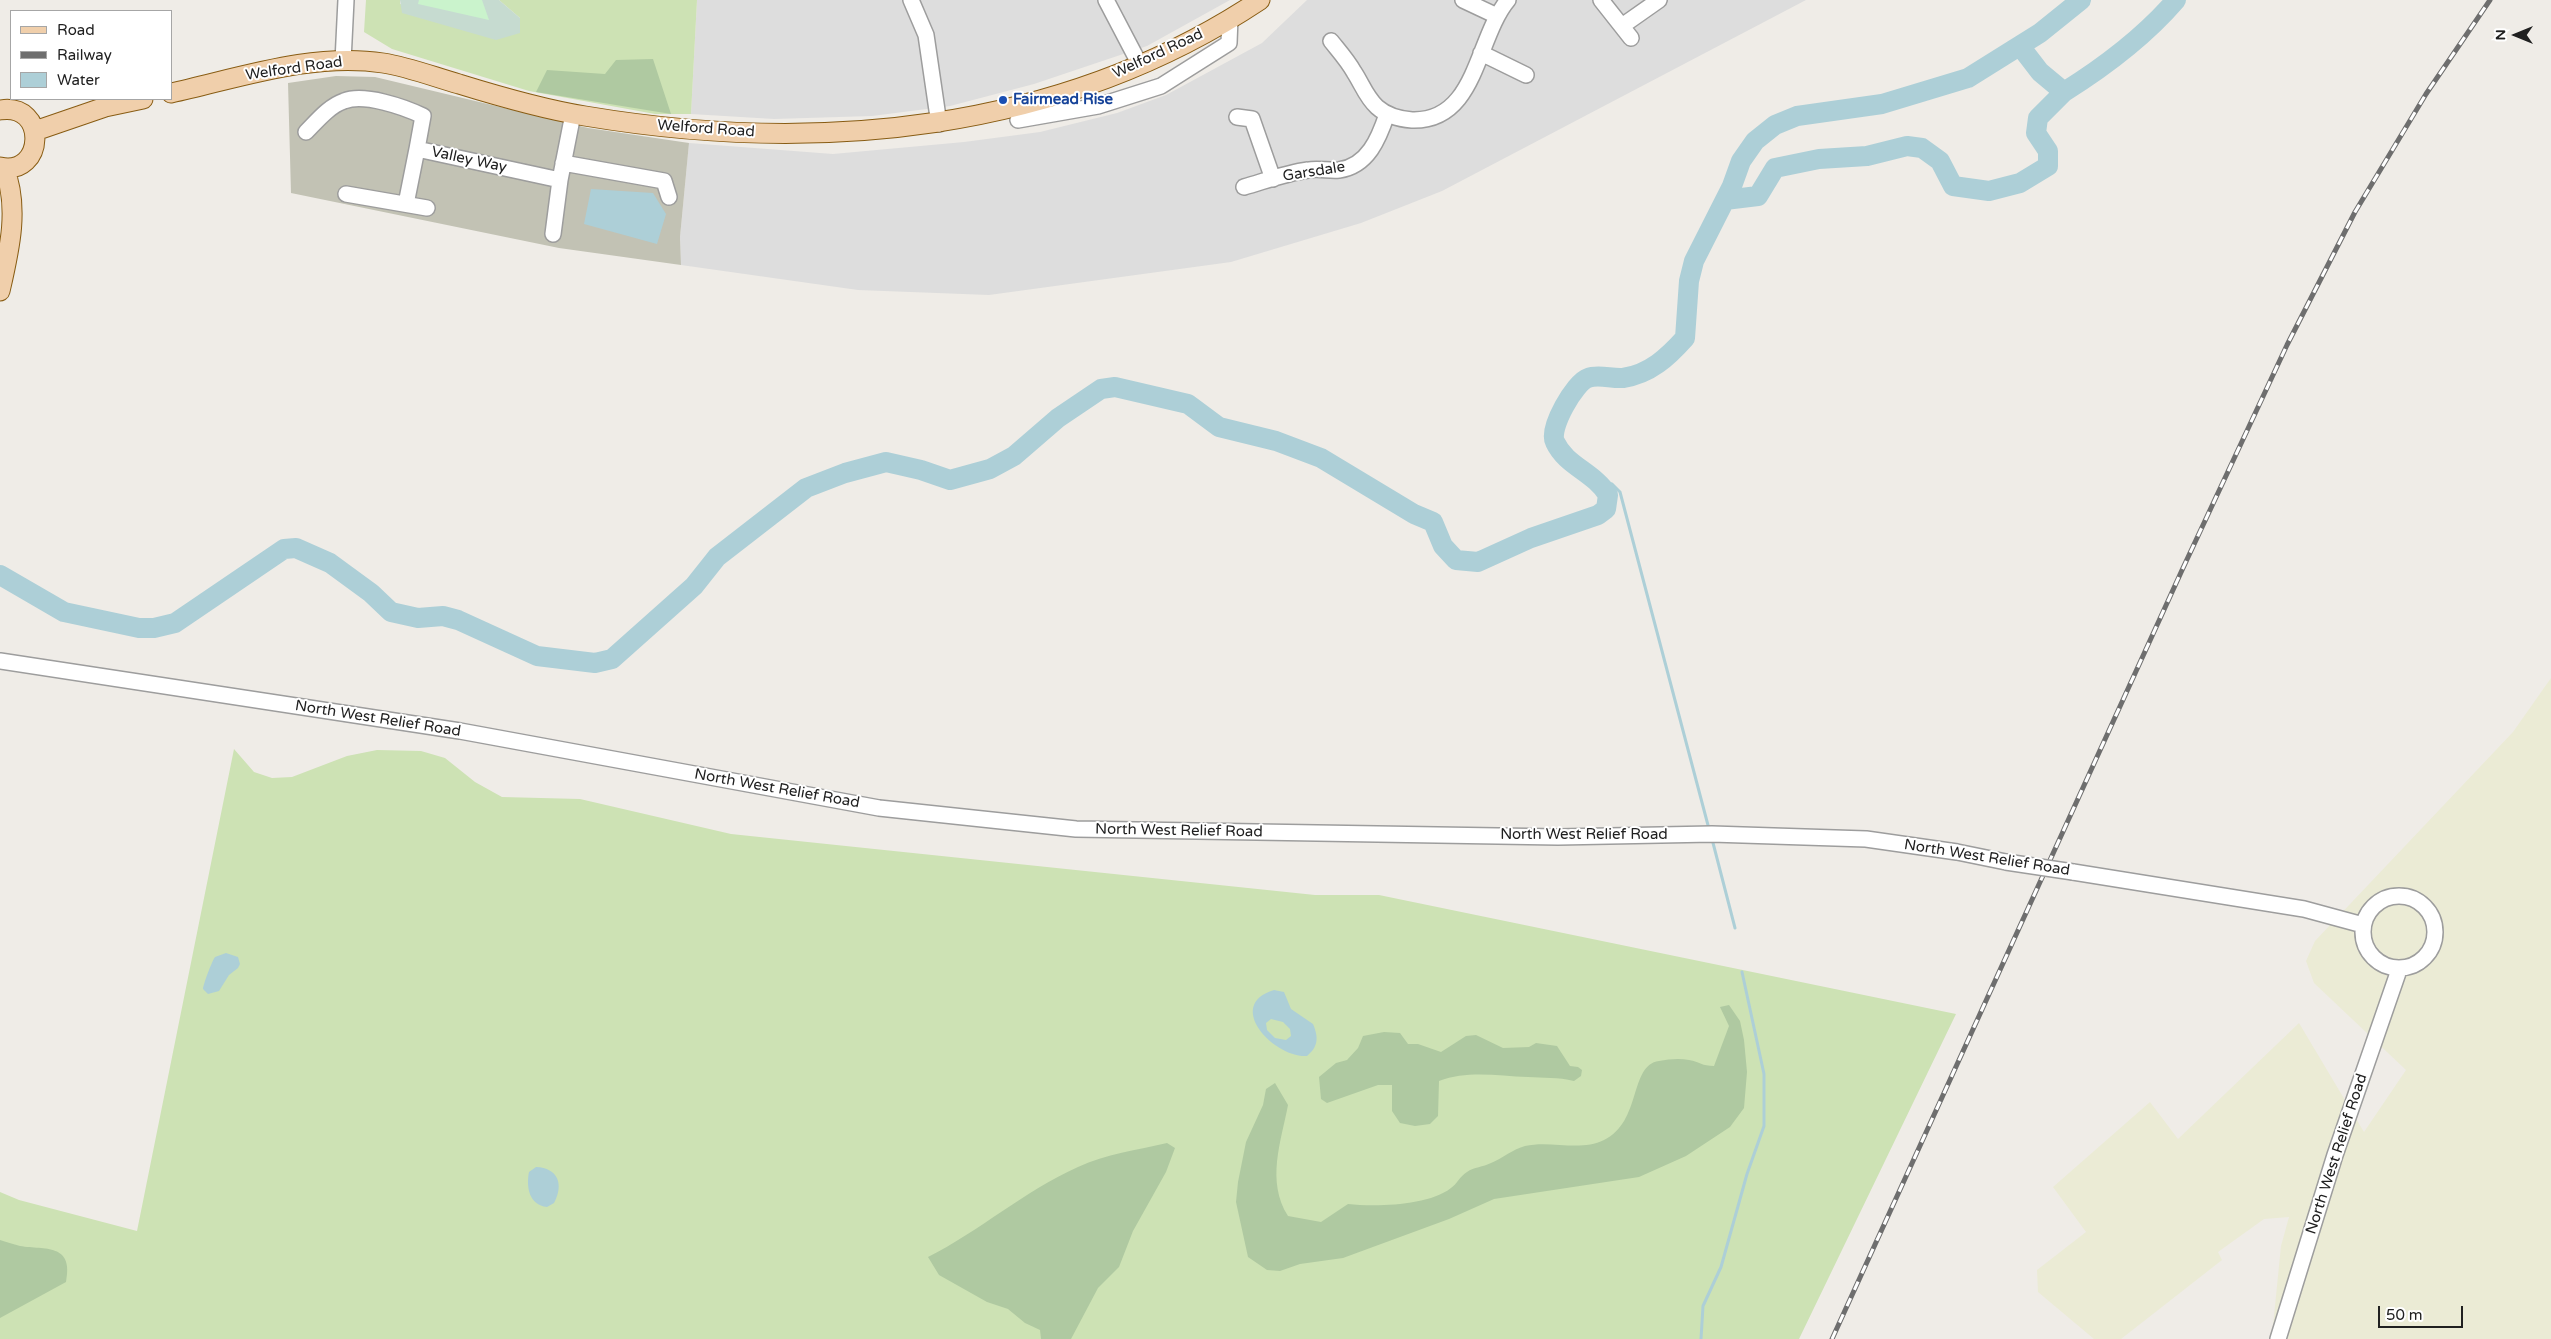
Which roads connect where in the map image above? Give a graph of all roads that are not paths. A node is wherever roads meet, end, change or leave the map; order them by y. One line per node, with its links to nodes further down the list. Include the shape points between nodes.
1 (346, 0): 13 (street)
2 (911, 0): 25 (street, via 926,35)
3 (1106, 0): 14 (street)
4 (1260, 0): 10 (main road, Welford Road)
5 (1463, 0): 9 (street)
6 (1508, 0): 9 (street)
7 (1601, 0): 8 (street, via 1627,32)
8 (1659, 0)
9 (1497, 16): 12 (street)
10 (1230, 18): 14 (main road, Welford Road); 19 (street, Welford Road, via 1229,43 1161,86)
11 (1331, 41): 22 (street, via 1366,95)
12 (1481, 53): 15 (street); 22 (street, via 1464,93 1450,108 1419,120)
13 (343, 61): 17 (main road, Welford Road, via 276,69); 21 (main road, Welford Road, via 384,64)
14 (1140, 65): 16 (main road, Welford Road)
15 (1526, 75)
16 (1088, 85): 19 (street); 25 (main road, Welford Road, via 999,112)
17 (172, 93)
18 (138, 100): 26 (main road, via 105,107)
19 (1098, 106): 24 (street, Welford Road)
20 (0, 110): 26 (main road, via 9,109 22,114)
21 (573, 114): 25 (main road, Welford Road, via 634,123 760,132 864,132); 29 (street)
22 (1387, 114): 31 (street, Garsdale, via 1374,147 1351,167 1312,169)
23 (1237, 117): 31 (street, Garsdale, via 1252,119)
24 (1018, 120)
25 (939, 124)
26 (35, 130): 30 (main road, via 33,151)
27 (306, 132): 28 (street, Valley Way, via 331,108 354,98 397,105 423,116)
28 (416, 149): 32 (street, Valley Way); 36 (street)
29 (563, 163): 32 (street); 35 (street, via 664,181)
30 (8, 167): 39 (main road, via 10,236)
31 (1272, 179): 33 (street, Garsdale)
32 (560, 180): 38 (street)
33 (1244, 188)
34 (346, 194): 36 (street)
35 (670, 197)
36 (406, 204): 37 (street)
37 (427, 208)
38 (553, 234)
39 (0, 291)
40 (0, 661): 41 (street, North West Relief Road, bridge, via 460,731 878,808 1076,829 1558,837 1712,834 1866,839 2304,909)
41 (2363, 925): 42 (street, via 2367,950 2375,960 2384,967); 42 (street, via 2375,905 2385,898 2409,897 2428,910 2434,920 2434,944 2420,963)
42 (2399, 970): 43 (street, North West Relief Road, via 2338,1146)
43 (2278, 1339)

